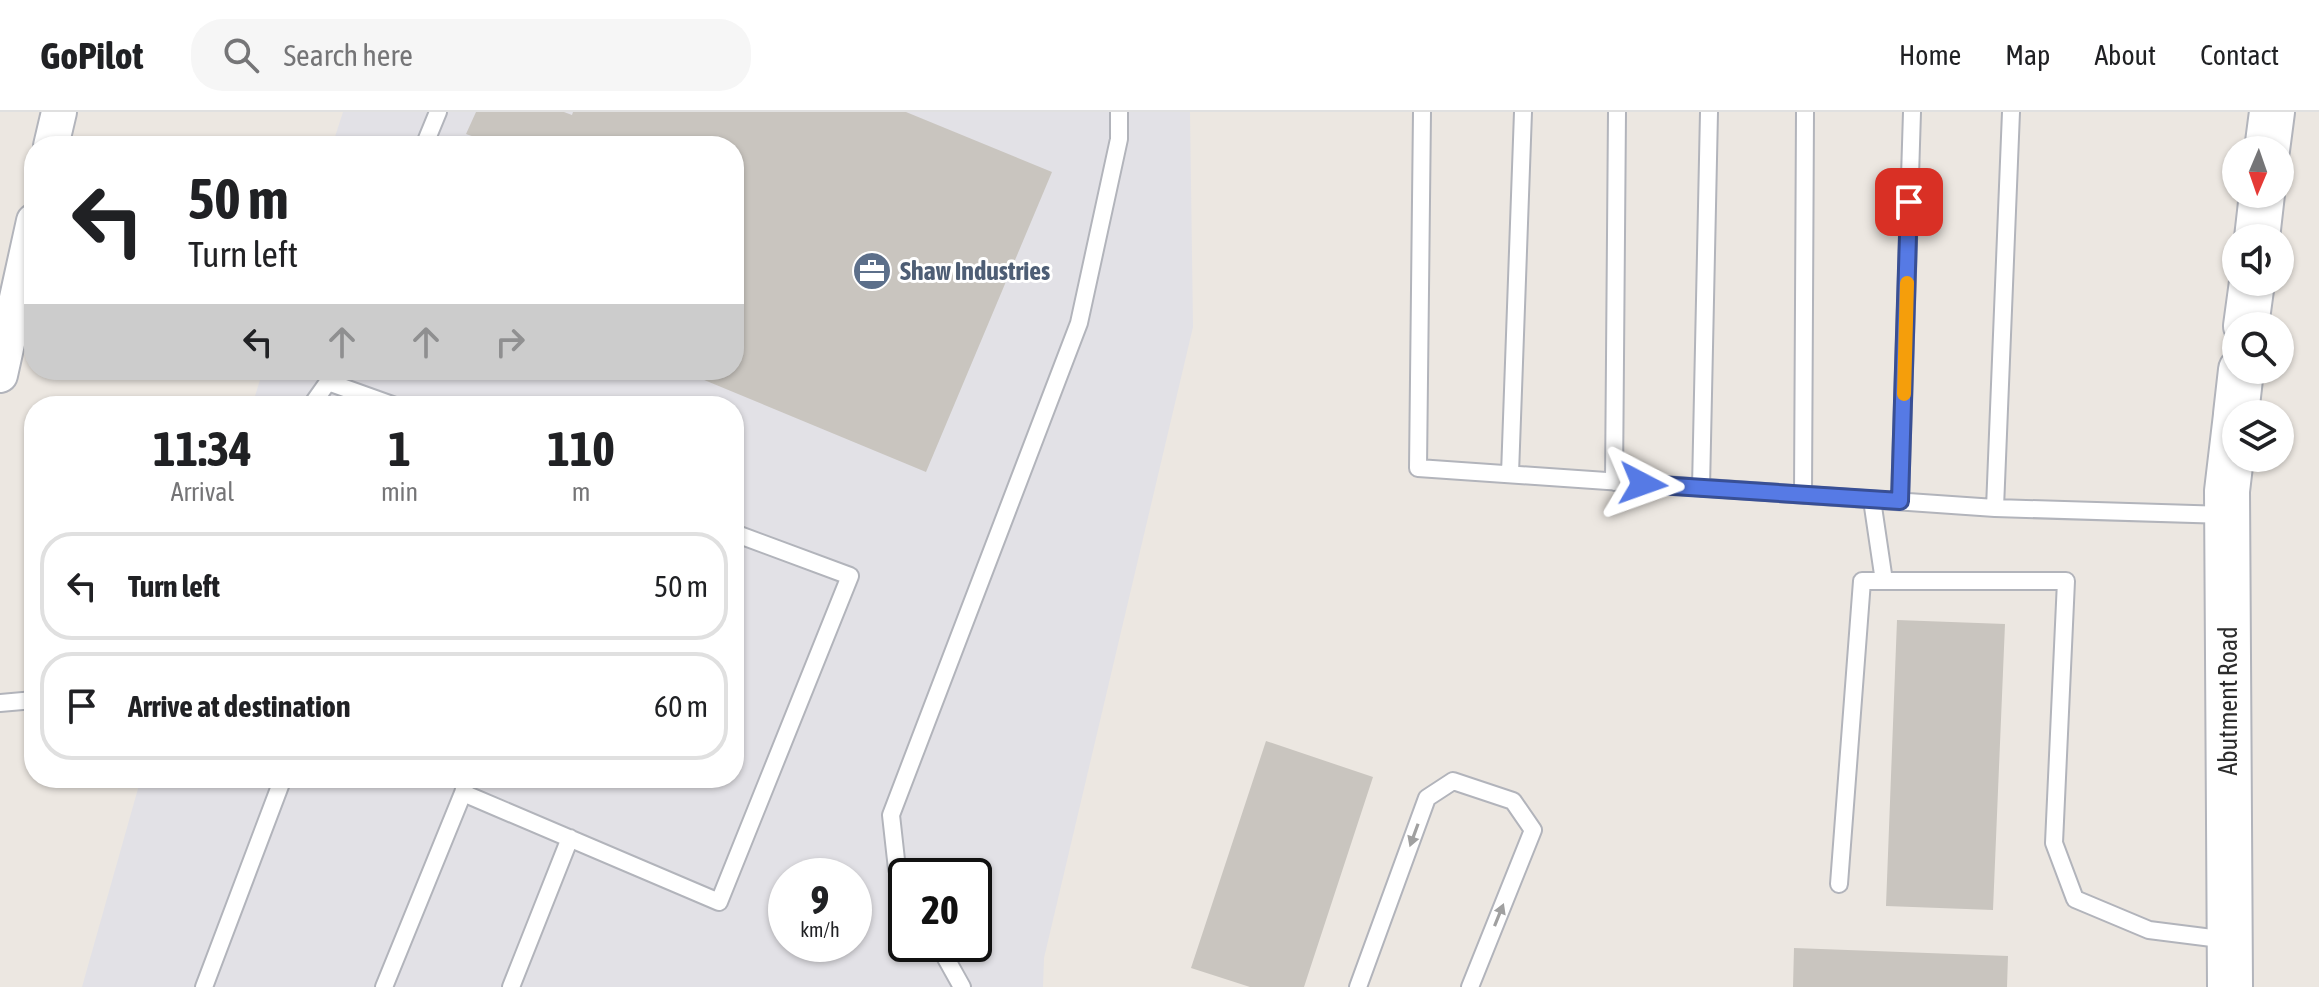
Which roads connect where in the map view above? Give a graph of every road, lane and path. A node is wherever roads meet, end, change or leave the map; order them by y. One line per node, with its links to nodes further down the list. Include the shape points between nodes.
1 (59, 112): 12 (street)
2 (438, 112): 13 (lane)
3 (1119, 112): 36 (lane, via 1119,139 1079,323 891,815)
4 (1422, 112): 20 (lane, via 1418,468)
5 (1523, 112): 20 (lane)
6 (1617, 112): 21 (lane)
7 (1709, 112): 22 (lane)
8 (1805, 112): 23 (lane)
9 (1912, 112): 25 (lane)
10 (2011, 112): 26 (lane)
11 (2272, 112): 14 (main road)
12 (53, 136)
13 (428, 136)
14 (2269, 136)
15 (24, 266): 16 (street)
16 (0, 375)
17 (338, 380): 18 (lane)
18 (369, 396)
19 (2231, 472): 27 (main road, Abutment Road)
20 (1510, 474): 21 (lane)
21 (1614, 482): 22 (lane)
22 (1701, 488): 23 (lane)
23 (1803, 495): 24 (lane)
24 (1872, 500): 25 (lane); 29 (lane)
25 (1900, 501): 26 (lane)
26 (1995, 508): 27 (lane)
27 (2227, 515): 38 (main road, Abutment Road)
28 (744, 537): 35 (lane, via 850,576 719,902)
29 (1884, 581): 37 (lane, via 1862,581); 38 (lane, via 2066,581 2054,843 2075,899 2149,930)
30 (24, 701): 31 (lane)
31 (0, 703)
32 (279, 788): 40 (lane)
33 (464, 788): 41 (lane)
34 (469, 788): 35 (lane)
35 (570, 838): 42 (lane)
36 (896, 858)
37 (1839, 884)
38 (2230, 940): 46 (main road, Abutment Road)
39 (948, 962): 43 (lane)
40 (204, 987)
41 (384, 987)
42 (511, 987)
43 (962, 987)
44 (1358, 987): 45 (lane, one-way to 44, via 1533,830 1513,801 1453,781 1427,798)
45 (1470, 987)
46 (2230, 987)

